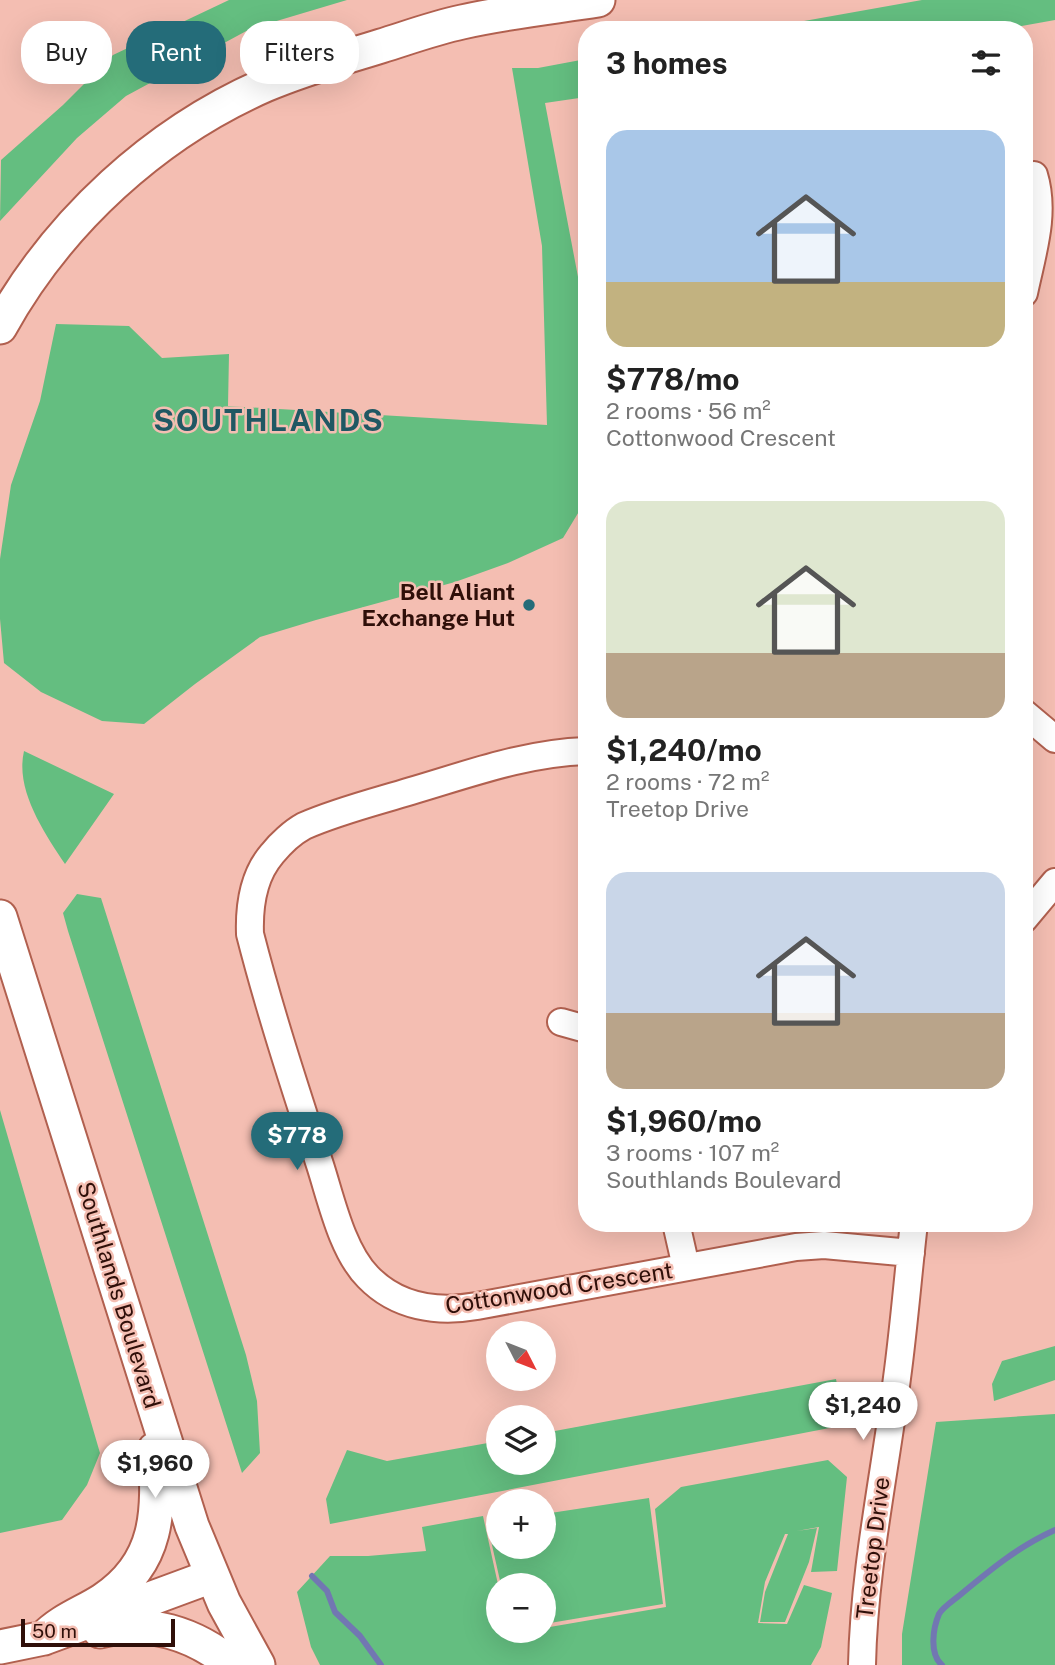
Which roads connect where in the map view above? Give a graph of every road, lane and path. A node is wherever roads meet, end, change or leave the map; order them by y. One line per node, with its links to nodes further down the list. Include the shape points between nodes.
1 (598, 0): 2 (main road)
2 (459, 11): 5 (main road, via 265,85 206,115 104,192 58,242)
3 (1034, 175): 4 (street, via 1040,216)
4 (1033, 250)
5 (0, 327)
6 (1033, 721): 7 (street)
7 (1055, 739)
8 (578, 751): 15 (street, Cottonwood Crescent, via 512,760 302,827 271,854 261,873 253,892 250,934 337,1217 356,1262 380,1287 414,1305 461,1309)
9 (1055, 882): 10 (street)
10 (1033, 908)
11 (0, 917): 16 (main road, Southlands Boulevard)
12 (678, 1232): 15 (street)
13 (913, 1232): 14 (street, Treetop Drive)
14 (911, 1253): 15 (street, Cottonwood Crescent, via 824,1245); 22 (street, Treetop Drive, via 867,1586)
15 (686, 1267)
16 (153, 1405): 17 (main road, Southlands Boulevard); 18 (main road, via 156,1517 147,1551 119,1588 60,1623)
17 (212, 1576): 18 (main road); 21 (main road, Southlands Boulevard)
18 (44, 1638): 19 (main road); 20 (main road, via 67,1640 115,1627 151,1628 194,1640)
19 (0, 1647)
20 (232, 1665)
21 (258, 1665)
22 (862, 1665)

